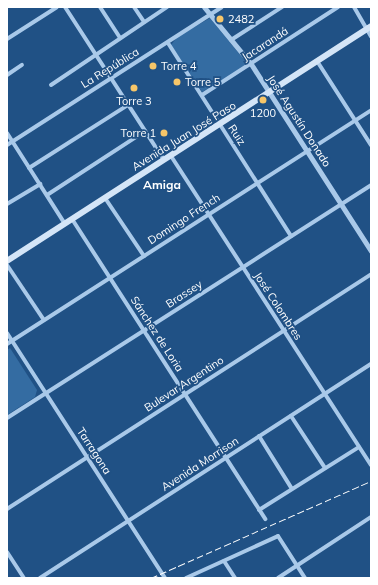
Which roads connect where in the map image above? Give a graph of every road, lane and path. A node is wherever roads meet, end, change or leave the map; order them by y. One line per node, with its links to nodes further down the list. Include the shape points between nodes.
1 (57, 7): 16 (street)
2 (65, 7): 19 (street)
3 (100, 7): 15 (street)
4 (134, 7): 12 (street)
5 (167, 7): 12 (street)
6 (204, 7): 11 (street, José Agustín Donado)
7 (222, 7): 11 (street, La República)
8 (282, 7): 17 (street)
9 (338, 7): 21 (street, Jacarandá)
10 (354, 7): 13 (street)
11 (210, 15): 17 (street, José Agustín Donado); 18 (street, La República)
12 (144, 22): 15 (street)
13 (369, 27): 14 (street); 20 (main road, Avenida Juan José Paso)
14 (371, 36)
15 (120, 38): 19 (street)
16 (7, 39)
17 (231, 40): 21 (street, José Agustín Donado)
18 (168, 42): 24 (street, La República); 27 (street, Ruiz)
19 (95, 54): 24 (street); 25 (street)
20 (317, 61): 26 (main road, Avenida Juan José Paso); 30 (street)
21 (251, 64): 26 (street, José Agustín Donado); 27 (street, Jacarandá)
22 (22, 65): 23 (street)
23 (7, 75)
24 (111, 78): 28 (street); 34 (street, La República)
25 (51, 86)
26 (270, 93): 31 (main road, Avenida Juan José Paso); 37 (street, José Agustín Donado)
27 (202, 95): 31 (street, Ruiz)
28 (128, 105): 32 (street); 40 (street)
29 (371, 110): 30 (street, Domingo French)
30 (355, 120): 36 (street); 37 (street, Domingo French)
31 (220, 125): 38 (main road, Avenida Juan José Paso); 41 (street, Ruiz)
32 (145, 131): 39 (street); 44 (street)
33 (7, 133): 34 (street)
34 (12, 142): 35 (street, La República); 40 (street)
35 (7, 145)
36 (371, 145)
37 (307, 151): 41 (street, Domingo French); 47 (street, José Agustín Donado)
38 (171, 156): 39 (main road, Avenida Juan José Paso); 48 (street, José Colombres)
39 (164, 160): 45 (main road, Avenida Juan José Paso)
40 (29, 168): 42 (street)
41 (257, 183): 48 (street, Domingo French); 51 (street, Ruiz)
42 (40, 184): 44 (street); 46 (street)
43 (371, 185): 47 (street, Brassey)
44 (47, 195): 50 (street)
45 (105, 198): 49 (main road, Avenida Juan José Paso); 53 (street)
46 (7, 204)
47 (341, 204): 51 (street, Brassey); 52 (street, José Agustín Donado)
48 (208, 215): 53 (street, Domingo French); 56 (street, José Colombres)
49 (72, 219): 50 (main road, Avenida Juan José Paso); 58 (street, Sánchez de Loria)
50 (65, 224): 54 (main road, Avenida Juan José Paso)
51 (291, 236): 56 (street, Brassey)
52 (371, 251)
53 (144, 256): 58 (street, Domingo French)
54 (7, 262)
55 (7, 265): 59 (street)
56 (242, 268): 60 (street, Brassey); 61 (street, José Colombres)
57 (371, 274): 61 (street, Bulevar Argentino)
58 (110, 278): 59 (street, Domingo French); 60 (street, Sánchez de Loria)
59 (44, 320): 63 (street, Domingo French)
60 (143, 331): 66 (street, Brassey); 67 (street, Sánchez de Loria)
61 (283, 331): 67 (street, Bulevar Argentino); 68 (street, José Colombres)
62 (7, 333): 63 (street, Tarragona)
63 (12, 341): 64 (street, Domingo French); 66 (street, Tarragona)
64 (7, 344)
65 (371, 364): 68 (street, Avenida Morrison)
66 (46, 393): 70 (street, Brassey); 73 (street, Tarragona)
67 (184, 394): 73 (street, Bulevar Argentino); 74 (street, Sánchez de Loria)
68 (324, 394): 69 (street, Avenida Morrison); 72 (street, José Colombres)
69 (291, 416): 71 (street, Avenida Morrison); 76 (street)
70 (7, 418)
71 (260, 436): 74 (street, Avenida Morrison); 77 (street)
72 (359, 447): 75 (street, José Colombres); 76 (street)
73 (87, 457): 78 (street, Bulevar Argentino); 82 (street, Tarragona)
74 (226, 458): 79 (street, Sánchez de Loria); 82 (street, Avenida Morrison)
75 (371, 464)
76 (325, 468): 77 (street)
77 (292, 489): 79 (street)
78 (7, 509)
79 (259, 510): 81 (street, Sánchez de Loria)
80 (371, 517): 85 (street)
81 (266, 519)
82 (128, 521): 87 (street, Avenida Morrison); 88 (street, Tarragona)
83 (7, 552): 86 (street)
84 (224, 560): 85 (street, via 278,536); 89 (street); 90 (street)
85 (297, 566): 91 (street); 92 (street)
86 (24, 578)
87 (40, 578)
88 (165, 578)
89 (186, 578)
90 (235, 578)
91 (278, 578)
92 (305, 578)

